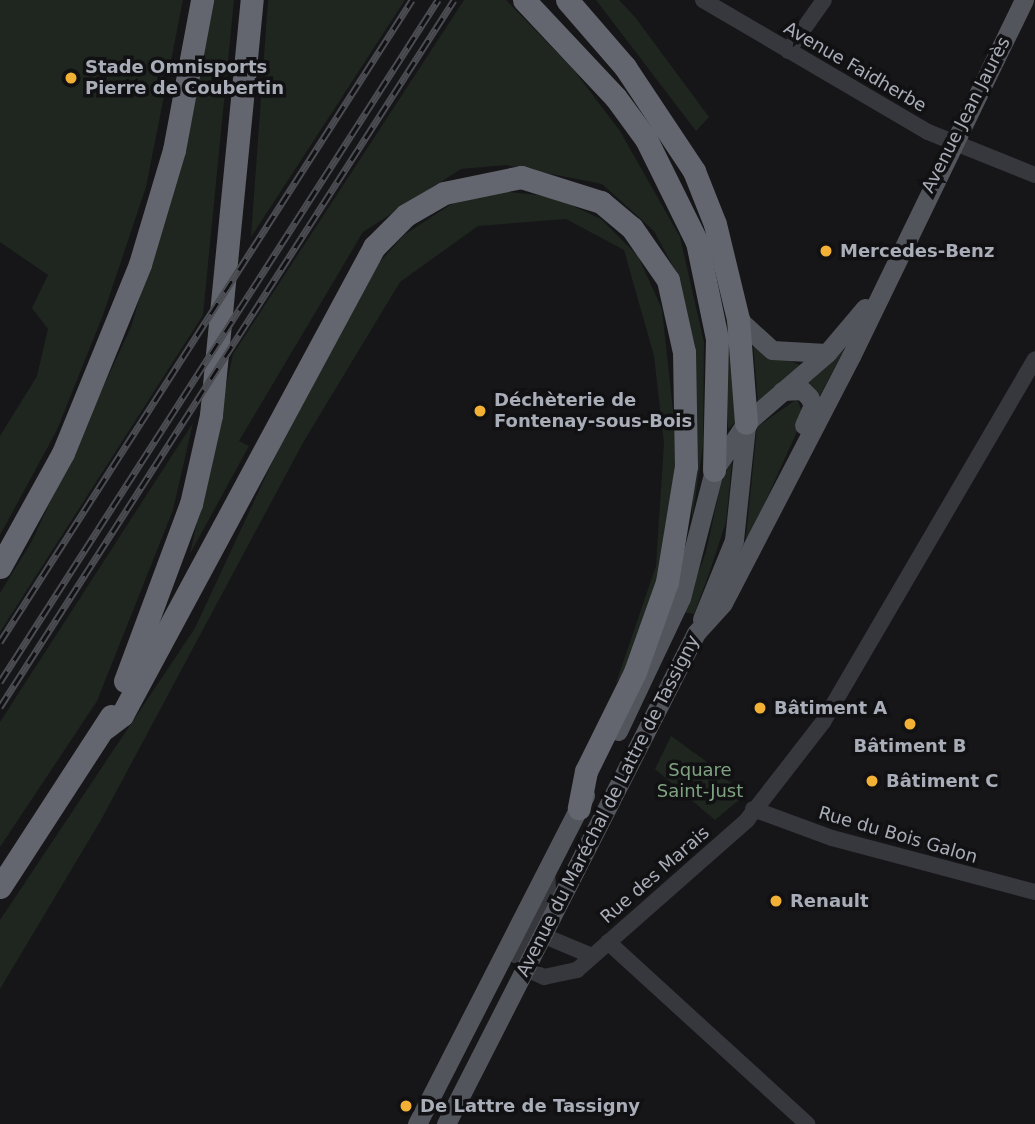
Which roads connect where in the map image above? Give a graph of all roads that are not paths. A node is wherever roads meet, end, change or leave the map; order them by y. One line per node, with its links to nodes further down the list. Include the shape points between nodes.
1 (202, 0): 21 (highway, via 174,150 140,264 63,453)
2 (252, 0): 23 (highway, via 211,415 178,542)
3 (524, 0): 19 (highway, via 617,98 646,139 697,242 717,339)
4 (567, 0): 13 (highway, via 625,68 694,171)
5 (703, 0): 8 (street, Avenue Faidherbe)
6 (824, 0): 8 (street)
7 (1024, 0): 9 (main road, Avenue Jean Jaurès)
8 (788, 51): 9 (street, Avenue Faidherbe)
9 (952, 144): 10 (street, Avenue Faidherbe); 11 (main road, Avenue Jean Jaurès)
10 (1035, 175)
11 (909, 230): 12 (main road, Avenue du Maréchal de Lattre de Tassigny)
12 (879, 292): 14 (main road, Avenue du Maréchal de Lattre de Tassigny); 20 (main road, Avenue du Maréchal de Lattre de Tassigny)
13 (738, 319): 14 (main road, via 772,350); 18 (highway)
14 (827, 353): 17 (main road, Avenue du Maréchal de Lattre de Tassigny)
15 (1035, 359): 16 (street, Rue des Marais)
16 (1030, 381): 25 (street, Rue des Marais, via 815,734)
17 (782, 391): 18 (main road, Avenue du Maréchal de Lattre de Tassigny); 20 (main road, via 802,390 813,405)
18 (746, 423): 19 (main road, Avenue du Maréchal de Lattre de Tassigny); 22 (main road, via 734,540)
19 (714, 470): 24 (main road, Avenue du Maréchal de Lattre de Tassigny, via 681,598)
20 (784, 482): 22 (main road, Avenue du Maréchal de Lattre de Tassigny, via 723,603)
21 (0, 568)
22 (696, 632): 29 (main road, Avenue du Maréchal de Lattre de Tassigny)
23 (105, 728): 24 (highway, via 122,715 374,247 406,215 444,193 521,177 601,202 632,228 668,280 684,352 686,466 667,582 635,672 586,771); 27 (highway)
24 (579, 808): 26 (main road, Avenue du Maréchal de Lattre de Tassigny)
25 (753, 809): 28 (street, Rue du Bois Galon, via 832,838); 30 (street, Rue des Marais)
26 (547, 866): 32 (street, via 548,892 517,954); 33 (main road, Avenue du Maréchal de Lattre de Tassigny)
27 (0, 887)
28 (1035, 892)
29 (542, 935): 31 (street); 32 (main road, Avenue du Maréchal de Lattre de Tassigny)
30 (608, 942): 31 (street, Rue des Marais); 35 (street)
31 (592, 956): 32 (street, Rue des Marais, via 577,970 544,977)
32 (524, 968): 34 (main road, Avenue du Maréchal de Lattre de Tassigny)
33 (417, 1124)
34 (446, 1124)
35 (807, 1124)

